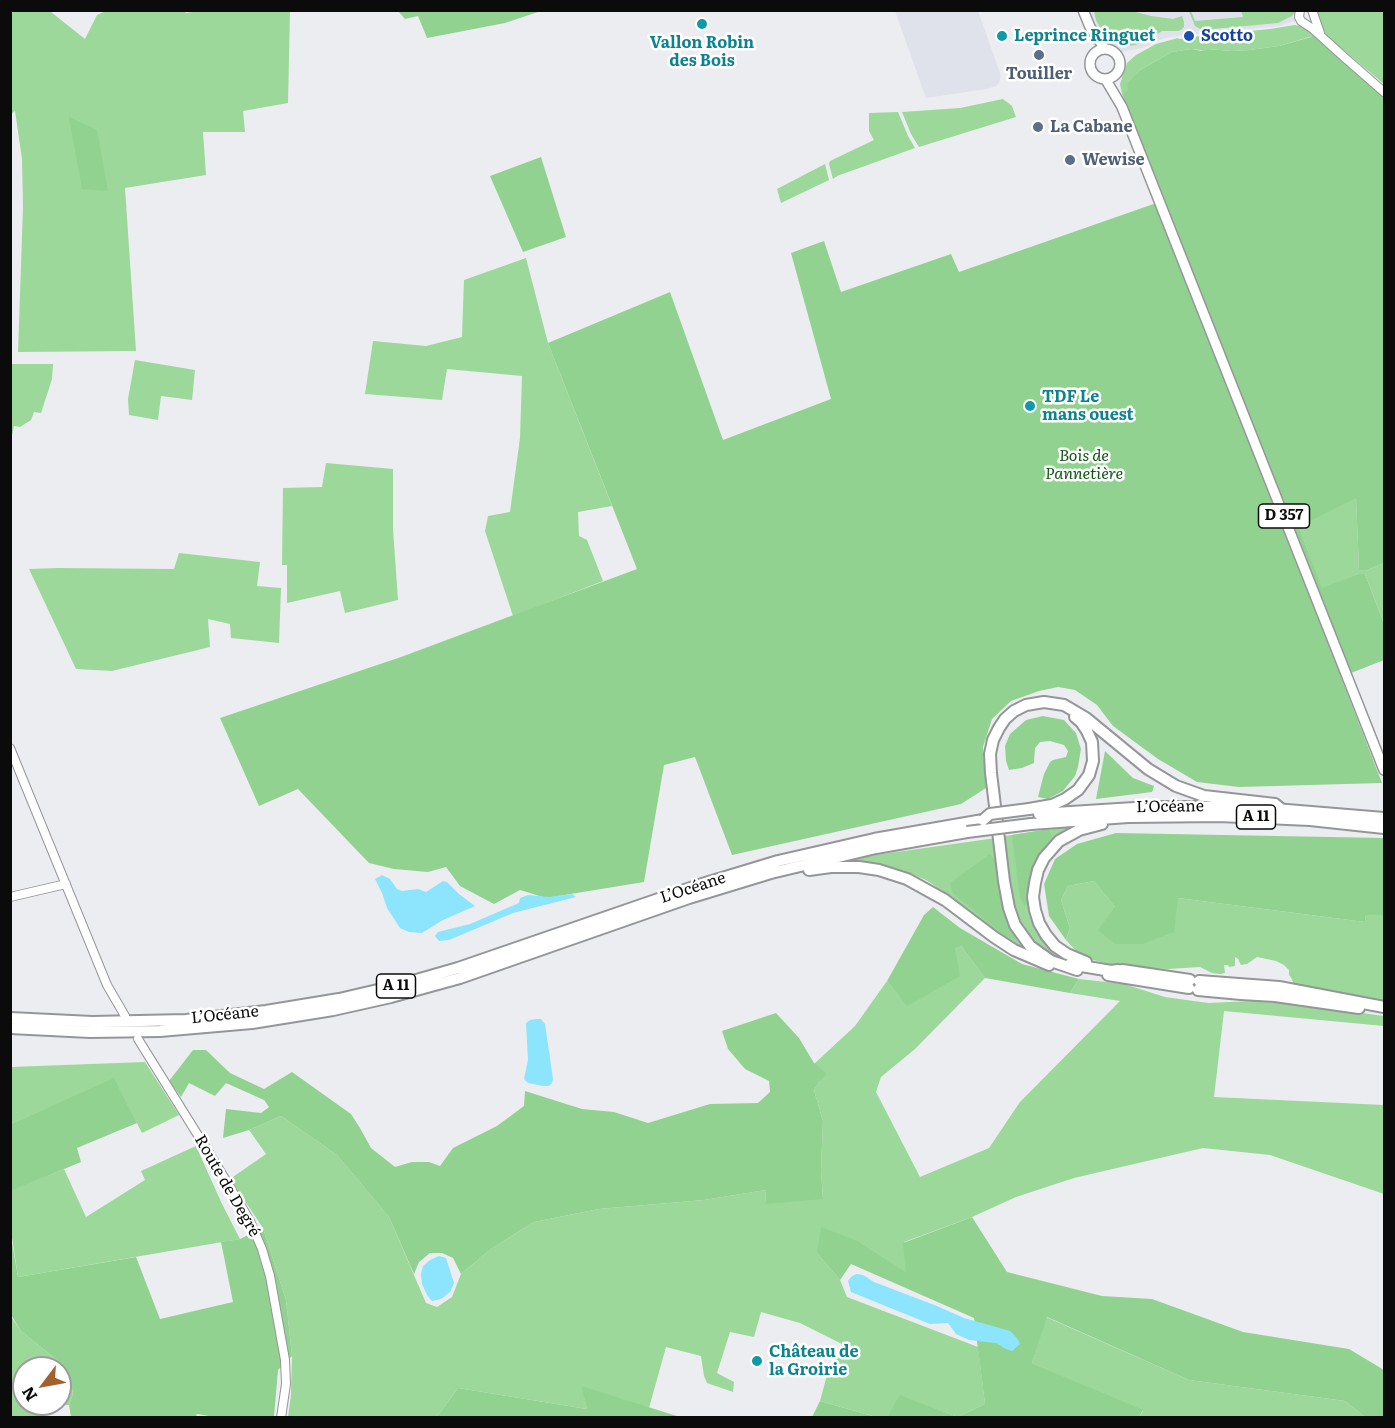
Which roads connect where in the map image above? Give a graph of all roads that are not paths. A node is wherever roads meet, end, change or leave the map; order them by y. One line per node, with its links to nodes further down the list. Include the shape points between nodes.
1 (1083, 10): 5 (main road)
2 (1300, 10): 4 (street, via 1299,19)
3 (1313, 14): 4 (street, via 1310,22); 6 (street)
4 (1304, 23): 6 (street)
5 (1090, 27): 7 (main road); 8 (main road)
6 (1322, 37): 11 (street)
7 (1105, 49): 8 (main road); 9 (main road, via 1113,51 1119,59)
8 (1094, 53): 10 (main road, via 1090,69)
9 (1116, 75): 10 (main road); 12 (main road, D 357)
10 (1106, 80): 12 (main road, D 357)
11 (1384, 92)
12 (1122, 107): 14 (main road, D 357)
13 (10, 748): 21 (street)
14 (1384, 770)
15 (1281, 809): 16 (highway, L’Océane / A 11, via 1172,807); 18 (highway, L’Océane / A 11); 24 (highway, via 1275,804 1204,796 1176,786 1064,705 1044,702 1014,711 999,728 990,754 1008,908 1030,946 1046,958)
16 (1030, 816): 17 (highway, L’Océane / A 11); 19 (highway, L’Océane / A 11, bridge); 19 (highway, L’Océane / A 11, via 983,820); 25 (highway, via 1070,797 1092,769 1093,748 1087,731 1077,718 1061,708 1041,705 1017,712 997,738 994,771 1013,912 1031,942 1047,955 1069,964)
17 (1128, 817): 20 (highway, L’Océane / A 11, via 1249,817); 25 (highway, via 1079,830 1059,841 1041,864 1034,889 1035,910 1055,946 1082,961)
18 (1384, 818)
19 (966, 828): 22 (highway, L’Océane / A 11); 29 (highway, L’Océane / A 11, via 866,840 771,863 458,968 339,999 186,1020 92,1022)
20 (1384, 828)
21 (66, 884): 23 (street); 28 (street, via 107,985)
22 (736, 884): 24 (highway, via 831,867 879,870 937,894 1023,955); 30 (highway, L’Océane / A 11, via 460,978 333,1010 252,1023 160,1030)
23 (10, 897)
24 (1077, 970): 26 (highway)
25 (1118, 970): 26 (highway)
26 (1143, 976): 27 (highway, via 1229,988 1279,987)
27 (1384, 1009)
28 (125, 1016)
29 (10, 1018)
30 (10, 1028)
31 (138, 1039): 32 (street, Route de Degré, via 227,1182 262,1249 285,1360)
32 (281, 1418)

